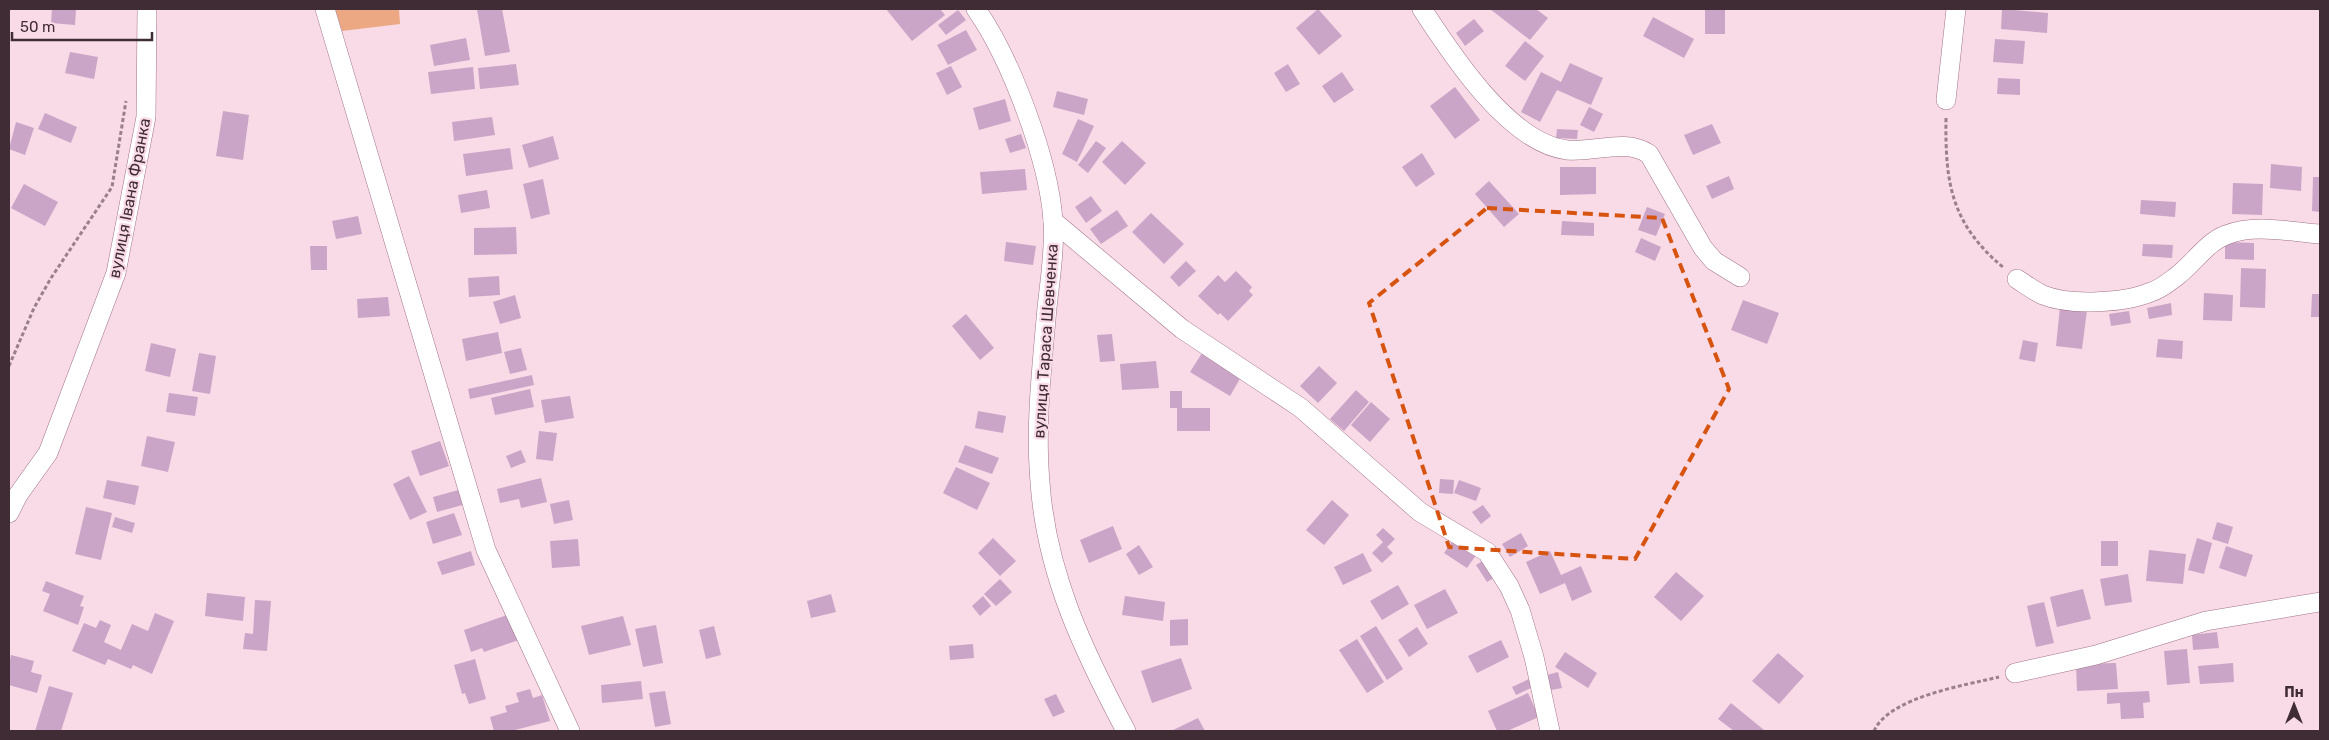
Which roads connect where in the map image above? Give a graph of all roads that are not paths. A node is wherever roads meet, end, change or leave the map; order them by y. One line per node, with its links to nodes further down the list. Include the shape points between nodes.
1 (147, 9): 11 (street, вулиця Івана Франка, via 146,117 116,273 48,453)
2 (325, 9): 15 (street, via 486,550)
3 (976, 9): 7 (street, вулиця Тараса Шевченка, via 989,28 1025,110 1043,168)
4 (1422, 9): 9 (street, via 1498,109 1535,139 1551,147 1568,150 1624,146 1649,154 1704,248 1714,261)
5 (1956, 9): 6 (street)
6 (1946, 100)
7 (1053, 221): 16 (street, вулиця Тараса Шевченка, via 1038,400 1038,451 1044,520 1061,591 1074,627); 17 (street, via 1182,329 1301,408 1420,512 1487,552 1520,610)
8 (2320, 234): 10 (street, via 2266,230 2232,232 2217,240 2161,288 2133,298 2100,301 2062,299 2043,295)
9 (1740, 277)
10 (2017, 279)
11 (13, 499): 12 (street, вулиця Івана Франка)
12 (9, 513)
13 (2320, 602): 14 (street, via 2206,621 2096,654)
14 (2015, 673)
15 (570, 731)
16 (1126, 731)
17 (1550, 731)

